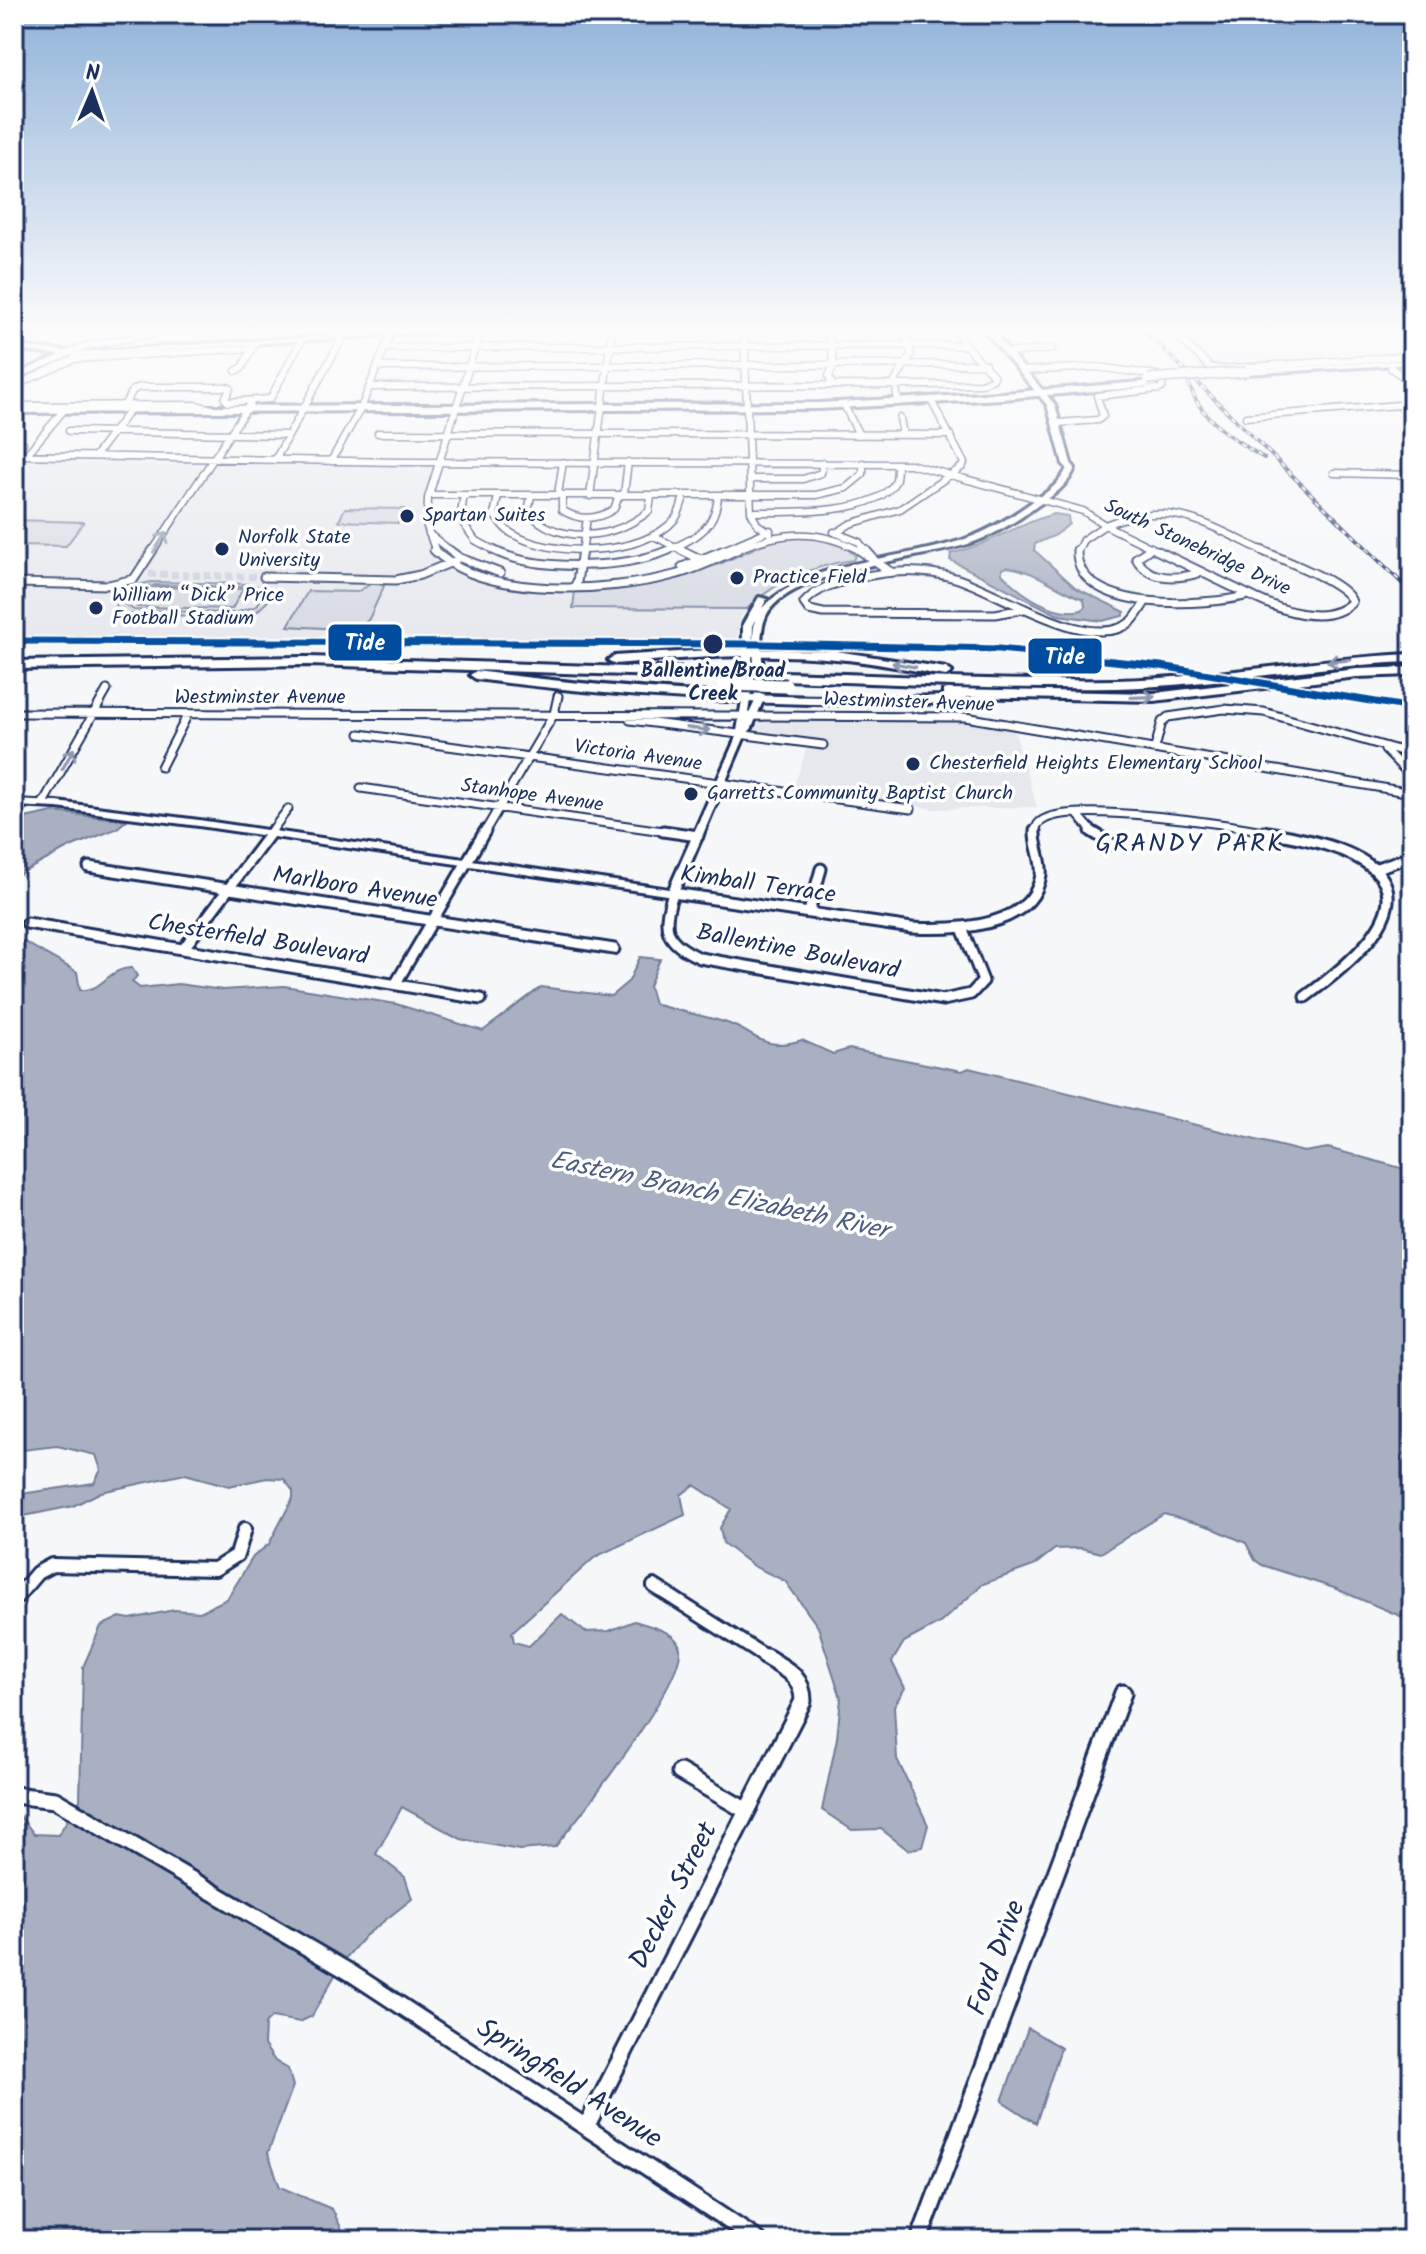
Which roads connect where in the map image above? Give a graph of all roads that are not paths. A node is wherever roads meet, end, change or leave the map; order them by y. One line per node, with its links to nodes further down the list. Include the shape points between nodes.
1 (42, 436): 13 (street)
2 (110, 436): 14 (street)
3 (231, 436): 15 (street)
4 (288, 436): 16 (street)
5 (345, 436): 17 (street)
6 (449, 436): 18 (street)
7 (600, 436): 20 (street)
8 (750, 436): 22 (street)
9 (951, 436): 27 (street, via 964,463)
10 (1061, 436): 41 (main road, Ballentine Boulevard, via 1071,470)
11 (23, 443): 12 (street)
12 (14, 454): 13 (street, South Stonebridge Drive)
13 (26, 455): 14 (street, South Stonebridge Drive)
14 (95, 456): 15 (street, South Stonebridge Drive)
15 (216, 459): 16 (street, South Stonebridge Drive); 64 (street, one-way to 15)
16 (275, 460): 17 (street, South Stonebridge Drive)
17 (331, 461): 18 (street, South Stonebridge Drive)
18 (441, 462): 19 (street, South Stonebridge Drive); 30 (street)
19 (563, 462): 20 (street, South Stonebridge Drive); 34 (street)
20 (595, 462): 21 (street, South Stonebridge Drive); 35 (street)
21 (628, 462): 22 (street, South Stonebridge Drive); 36 (street)
22 (750, 463): 23 (street, South Stonebridge Drive); 29 (street)
23 (823, 463): 24 (street, South Stonebridge Drive); 29 (street, via 823,470 809,478)
24 (863, 463): 25 (street, South Stonebridge Drive); 40 (street, via 858,480 835,492)
25 (897, 464): 27 (street, South Stonebridge Drive); 42 (street, via 895,482 864,502 824,511)
26 (1334, 473): 28 (street)
27 (953, 474): 41 (street, South Stonebridge Drive); 48 (street, via 900,509 850,524)
28 (1412, 475)
29 (751, 479): 40 (street)
30 (430, 495): 31 (street); 47 (street, via 425,520)
31 (464, 495): 32 (street); 52 (street, via 461,522)
32 (498, 496): 33 (street); 49 (street, via 496,519)
33 (531, 496): 34 (street); 46 (street, via 528,512 537,523)
34 (561, 496): 35 (street); 43 (street, via 562,510)
35 (590, 496): 36 (street)
36 (621, 496): 37 (street); 43 (street, via 612,512)
37 (651, 496): 38 (street); 46 (street, via 649,511 637,522)
38 (684, 496): 39 (street); 50 (street, via 678,519)
39 (718, 496): 40 (street); 54 (street, via 710,525)
40 (751, 497): 42 (street)
41 (1037, 498): 44 (street, South Stonebridge Drive, via 1083,511); 58 (main road, Ballentine Boulevard, via 974,533)
42 (751, 512): 45 (street)
43 (587, 518): 46 (street)
44 (1105, 525): 53 (street, South Stonebridge Drive); 69 (street, South Stonebridge Drive, via 1147,512 1191,517 1343,588 1352,602 1341,611 1321,614 1284,609); 70 (street, via 1081,540 1076,551 1080,567 1104,586)
45 (766, 531): 48 (street, via 804,527); 51 (street); 57 (street)
46 (584, 533): 55 (street)
47 (429, 534): 56 (street); 59 (street, via 436,552)
48 (834, 535): 51 (street); 58 (street, via 864,546)
49 (515, 536): 52 (street); 55 (street)
50 (654, 536): 54 (street); 55 (street)
51 (774, 536): 60 (street)
52 (488, 547): 61 (street, via 530,561)
53 (1151, 547): 63 (street, South Stonebridge Drive); 63 (street, via 1136,558 1148,571 1178,577)
54 (677, 548): 57 (street); 61 (street, via 629,561)
55 (582, 549): 61 (street)
56 (460, 558): 59 (street); 68 (street, via 508,575)
57 (701, 559): 60 (street); 68 (street, via 649,575)
58 (876, 560): 62 (street); 72 (main road, Ballentine Boulevard, via 813,578 775,599 759,621)
59 (450, 562): 66 (street, via 396,580); 68 (street, via 510,582)
60 (710, 563): 68 (street, via 640,583)
61 (580, 566): 68 (street)
62 (891, 572): 71 (street, via 952,577); 71 (street, via 826,588 807,598 806,607 823,613 995,614)
63 (1202, 572): 69 (street, South Stonebridge Drive)
64 (139, 574): 65 (street); 67 (street, via 113,585)
65 (149, 574)
66 (264, 577)
67 (14, 583)
68 (575, 585)
69 (1250, 595): 70 (street, via 1198,606)
70 (1146, 601): 71 (street, via 1135,621 1105,629 1064,625)
71 (1024, 609)
72 (754, 654): 75 (highway); 79 (highway, one-way to 72, via 833,655); 81 (main road, Ballentine Boulevard)
73 (1412, 658): 79 (highway, one-way to 79)
74 (14, 665): 75 (highway, via 220,661)
75 (476, 670): 77 (highway); 79 (highway, bridge); 81 (highway, via 672,697)
76 (1412, 671): 79 (highway, one-way to 76, via 1178,695)
77 (14, 675)
78 (107, 690): 83 (street)
79 (1095, 691): 81 (highway, via 860,704)
80 (558, 696): 85 (street)
81 (753, 700): 87 (street, Ballentine Boulevard)
82 (14, 713): 83 (street, Westminster Avenue)
83 (94, 714): 84 (street, Westminster Avenue); 101 (street, one-way to 83)
84 (188, 714): 85 (street, Westminster Avenue); 95 (street)
85 (554, 714): 86 (street, Westminster Avenue); 94 (street)
86 (600, 715): 87 (street, Westminster Avenue); 89 (street, one-way to 89)
87 (748, 716): 89 (street, Ballentine Boulevard); 91 (street, Westminster Avenue, via 979,718)
88 (360, 734): 94 (street, Victoria Avenue)
89 (741, 735): 90 (street); 97 (street, Ballentine Boulevard)
90 (823, 745)
91 (1155, 748): 92 (street, via 1165,719 1232,709 1252,710); 99 (street, Westminster Avenue)
92 (1383, 749): 93 (street); 96 (street)
93 (1412, 754)
94 (529, 757): 97 (street, Victoria Avenue); 102 (street)
95 (161, 767)
96 (1412, 777)
97 (720, 783): 104 (street, Victoria Avenue); 107 (street, Ballentine Boulevard)
98 (361, 788): 102 (street, Stanhope Avenue)
99 (1412, 793)
100 (14, 803): 101 (street, Kimball Terrace)
101 (43, 803): 106 (street, Kimball Terrace)
102 (499, 808): 107 (street, Stanhope Avenue); 110 (street)
103 (288, 809): 106 (street)
104 (911, 809)
105 (1078, 815): 108 (street); 113 (street, Kimball Terrace, via 1166,817 1250,830 1328,847); 119 (street, Kimball Terrace, via 1049,818 1036,827 1041,876 1023,905)
106 (270, 833): 110 (street, Kimball Terrace); 114 (street)
107 (698, 836): 115 (street, Ballentine Boulevard)
108 (1112, 844)
109 (1412, 856): 113 (street)
110 (467, 862): 115 (street, Kimball Terrace); 117 (street)
111 (89, 867): 114 (street, Marlboro Avenue)
112 (821, 869): 116 (street)
113 (1374, 869): 123 (street, via 1390,897 1379,924 1354,961)
114 (228, 889): 117 (street, Marlboro Avenue); 120 (street)
115 (673, 893): 116 (street, Kimball Terrace); 119 (street, Ballentine Boulevard, via 665,929 673,944 700,958 943,1000 971,995 983,981)
116 (809, 912): 119 (street, Kimball Terrace, via 912,928)
117 (432, 920): 121 (street, Marlboro Avenue); 122 (street)
118 (27, 923): 120 (street, Chesterfield Boulevard)
119 (962, 928)
120 (184, 948): 122 (street, Chesterfield Boulevard)
121 (614, 949)
122 (396, 983): 124 (street, Chesterfield Boulevard)
123 (1305, 997)
124 (481, 999)
125 (245, 1529): 127 (street, via 242,1549 215,1569 52,1565 37,1573)
126 (654, 1586): 131 (street, Decker Street, via 795,1675 803,1689 795,1720)
127 (14, 1600)
128 (1123, 1693): 134 (street, Ford Drive)
129 (680, 1772): 131 (street)
130 (14, 1795): 132 (street, Springfield Avenue, via 55,1800 351,1973)
131 (747, 1811): 132 (street, Decker Street)
132 (587, 2125): 133 (street, Springfield Avenue)
133 (758, 2240)
134 (919, 2240)

